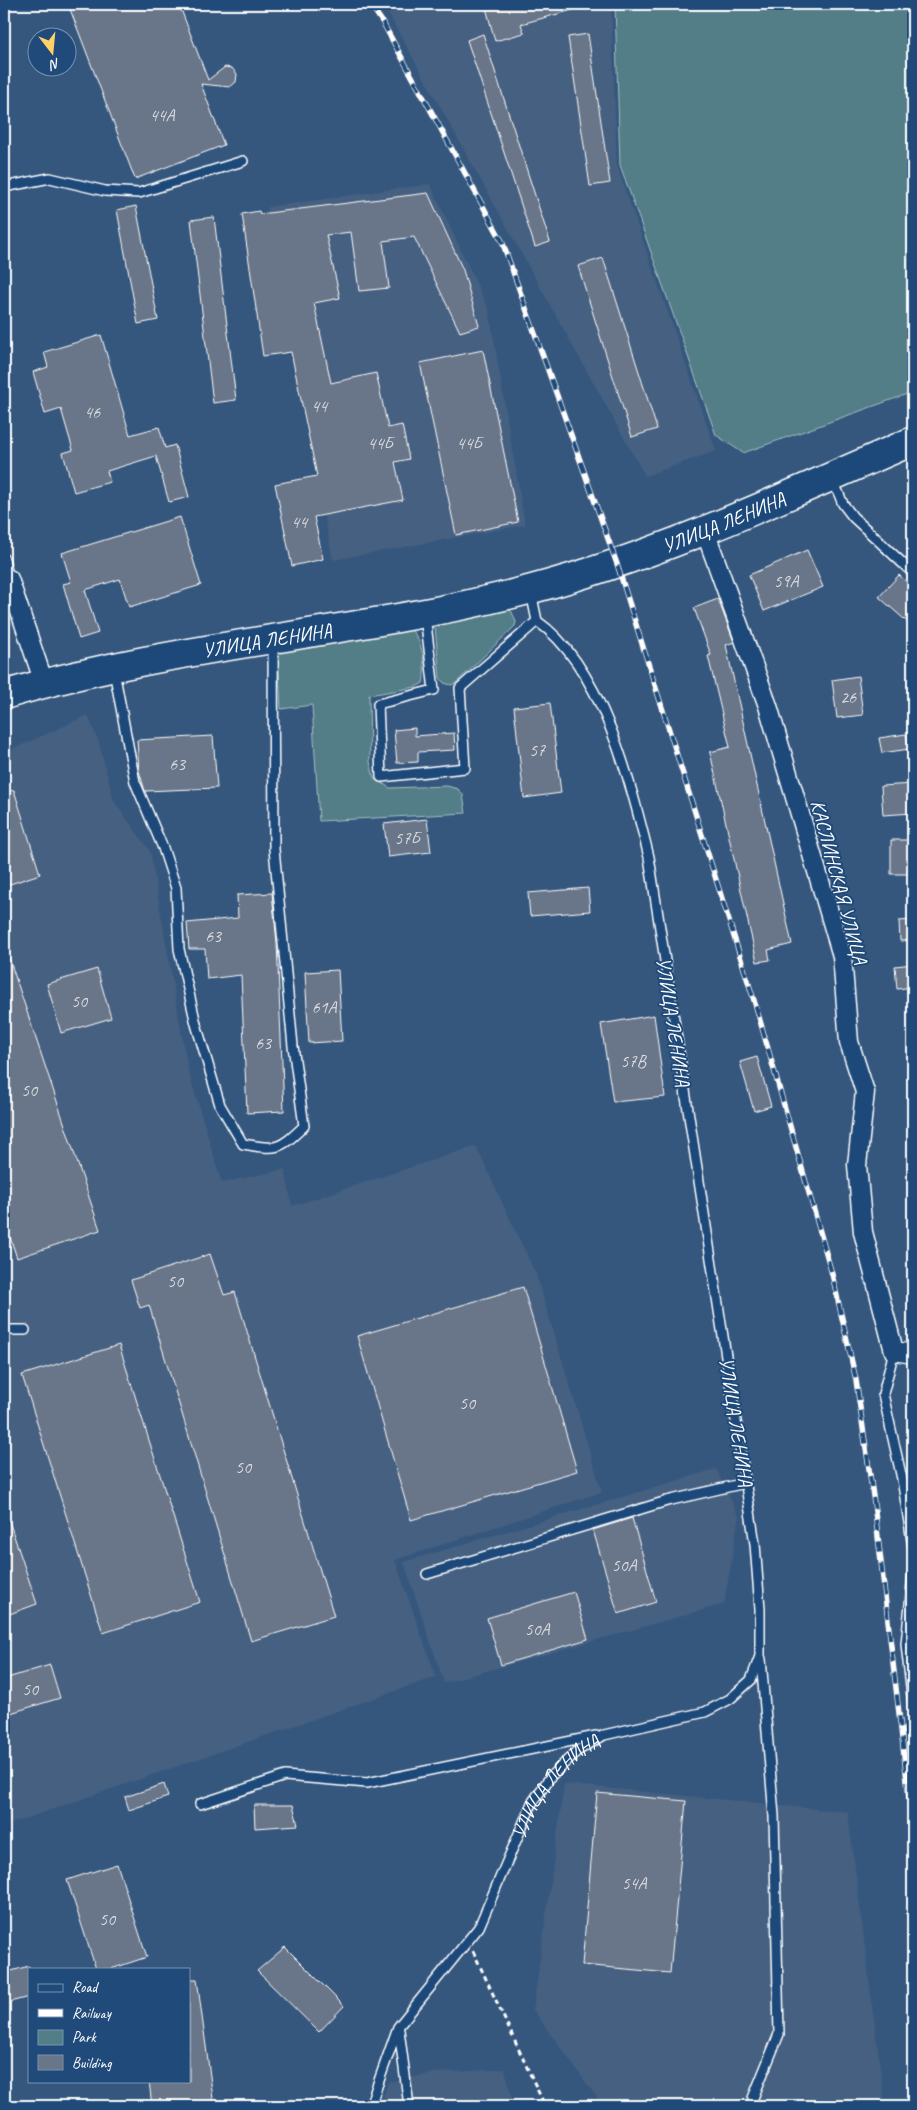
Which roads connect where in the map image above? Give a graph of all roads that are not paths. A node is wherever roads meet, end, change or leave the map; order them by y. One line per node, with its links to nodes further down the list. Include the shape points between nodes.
1 (243, 161): 2 (lane, via 140,193 105,191 50,178)
2 (4, 187)
3 (913, 441): 4 (main road, УЛИЦА ЛЕНИНА)
4 (831, 476): 5 (main road, УЛИЦА ЛЕНИНА); 7 (lane, via 843,504 853,517)
5 (705, 532): 9 (main road, УЛИЦА ЛЕНИНА, via 617,564); 18 (street, КАСЛИНСКАЯ УЛИЦА, via 768,706 842,956 849,1042 865,1092 858,1164 863,1232)
6 (4, 559): 8 (lane)
7 (913, 573)
8 (6, 579): 14 (street)
9 (530, 590): 10 (main road, УЛИЦА ЛЕНИНА); 11 (lane)
10 (425, 613): 11 (lane, via 434,690 378,704 381,777 465,768 460,688); 12 (main road, УЛИЦА ЛЕНИНА)
11 (537, 621): 20 (lane, УЛИЦА ЛЕНИНА, via 549,629 575,660 595,694 622,760 649,857)
12 (273, 639): 13 (main road, УЛИЦА ЛЕНИНА); 13 (lane, via 274,848 304,1126 284,1146 264,1148 243,1144 220,1105 196,1024 179,949 176,888 135,782)
13 (113, 667): 14 (main road, УЛИЦА ЛЕНИНА)
14 (44, 683): 15 (main road, УЛИЦА ЛЕНИНА)
15 (4, 695)
16 (4, 1330): 17 (lane)
17 (24, 1330)
18 (894, 1351): 19 (street); 21 (lane, via 883,1394)
19 (913, 1354)
20 (746, 1483): 22 (lane, via 667,1501); 24 (lane, УЛИЦА ЛЕНИНА, via 755,1544)
21 (913, 1547)
22 (428, 1574)
23 (913, 1574): 25 (lane, via 906,1644)
24 (760, 1656): 26 (lane, УЛИЦА ЛЕНИНА, via 751,1680 730,1699 705,1712); 31 (lane, via 774,1816 779,2034 752,2098)
25 (913, 1705)
26 (604, 1734): 27 (lane, via 367,1783 285,1776); 28 (lane, УЛИЦА ЛЕНИНА, via 577,1751 551,1776 532,1803 479,1927)
27 (200, 1804)
28 (398, 2027): 29 (lane, УЛИЦА ЛЕНИНА); 30 (lane)
29 (370, 2106)
30 (408, 2106)
31 (753, 2106)

